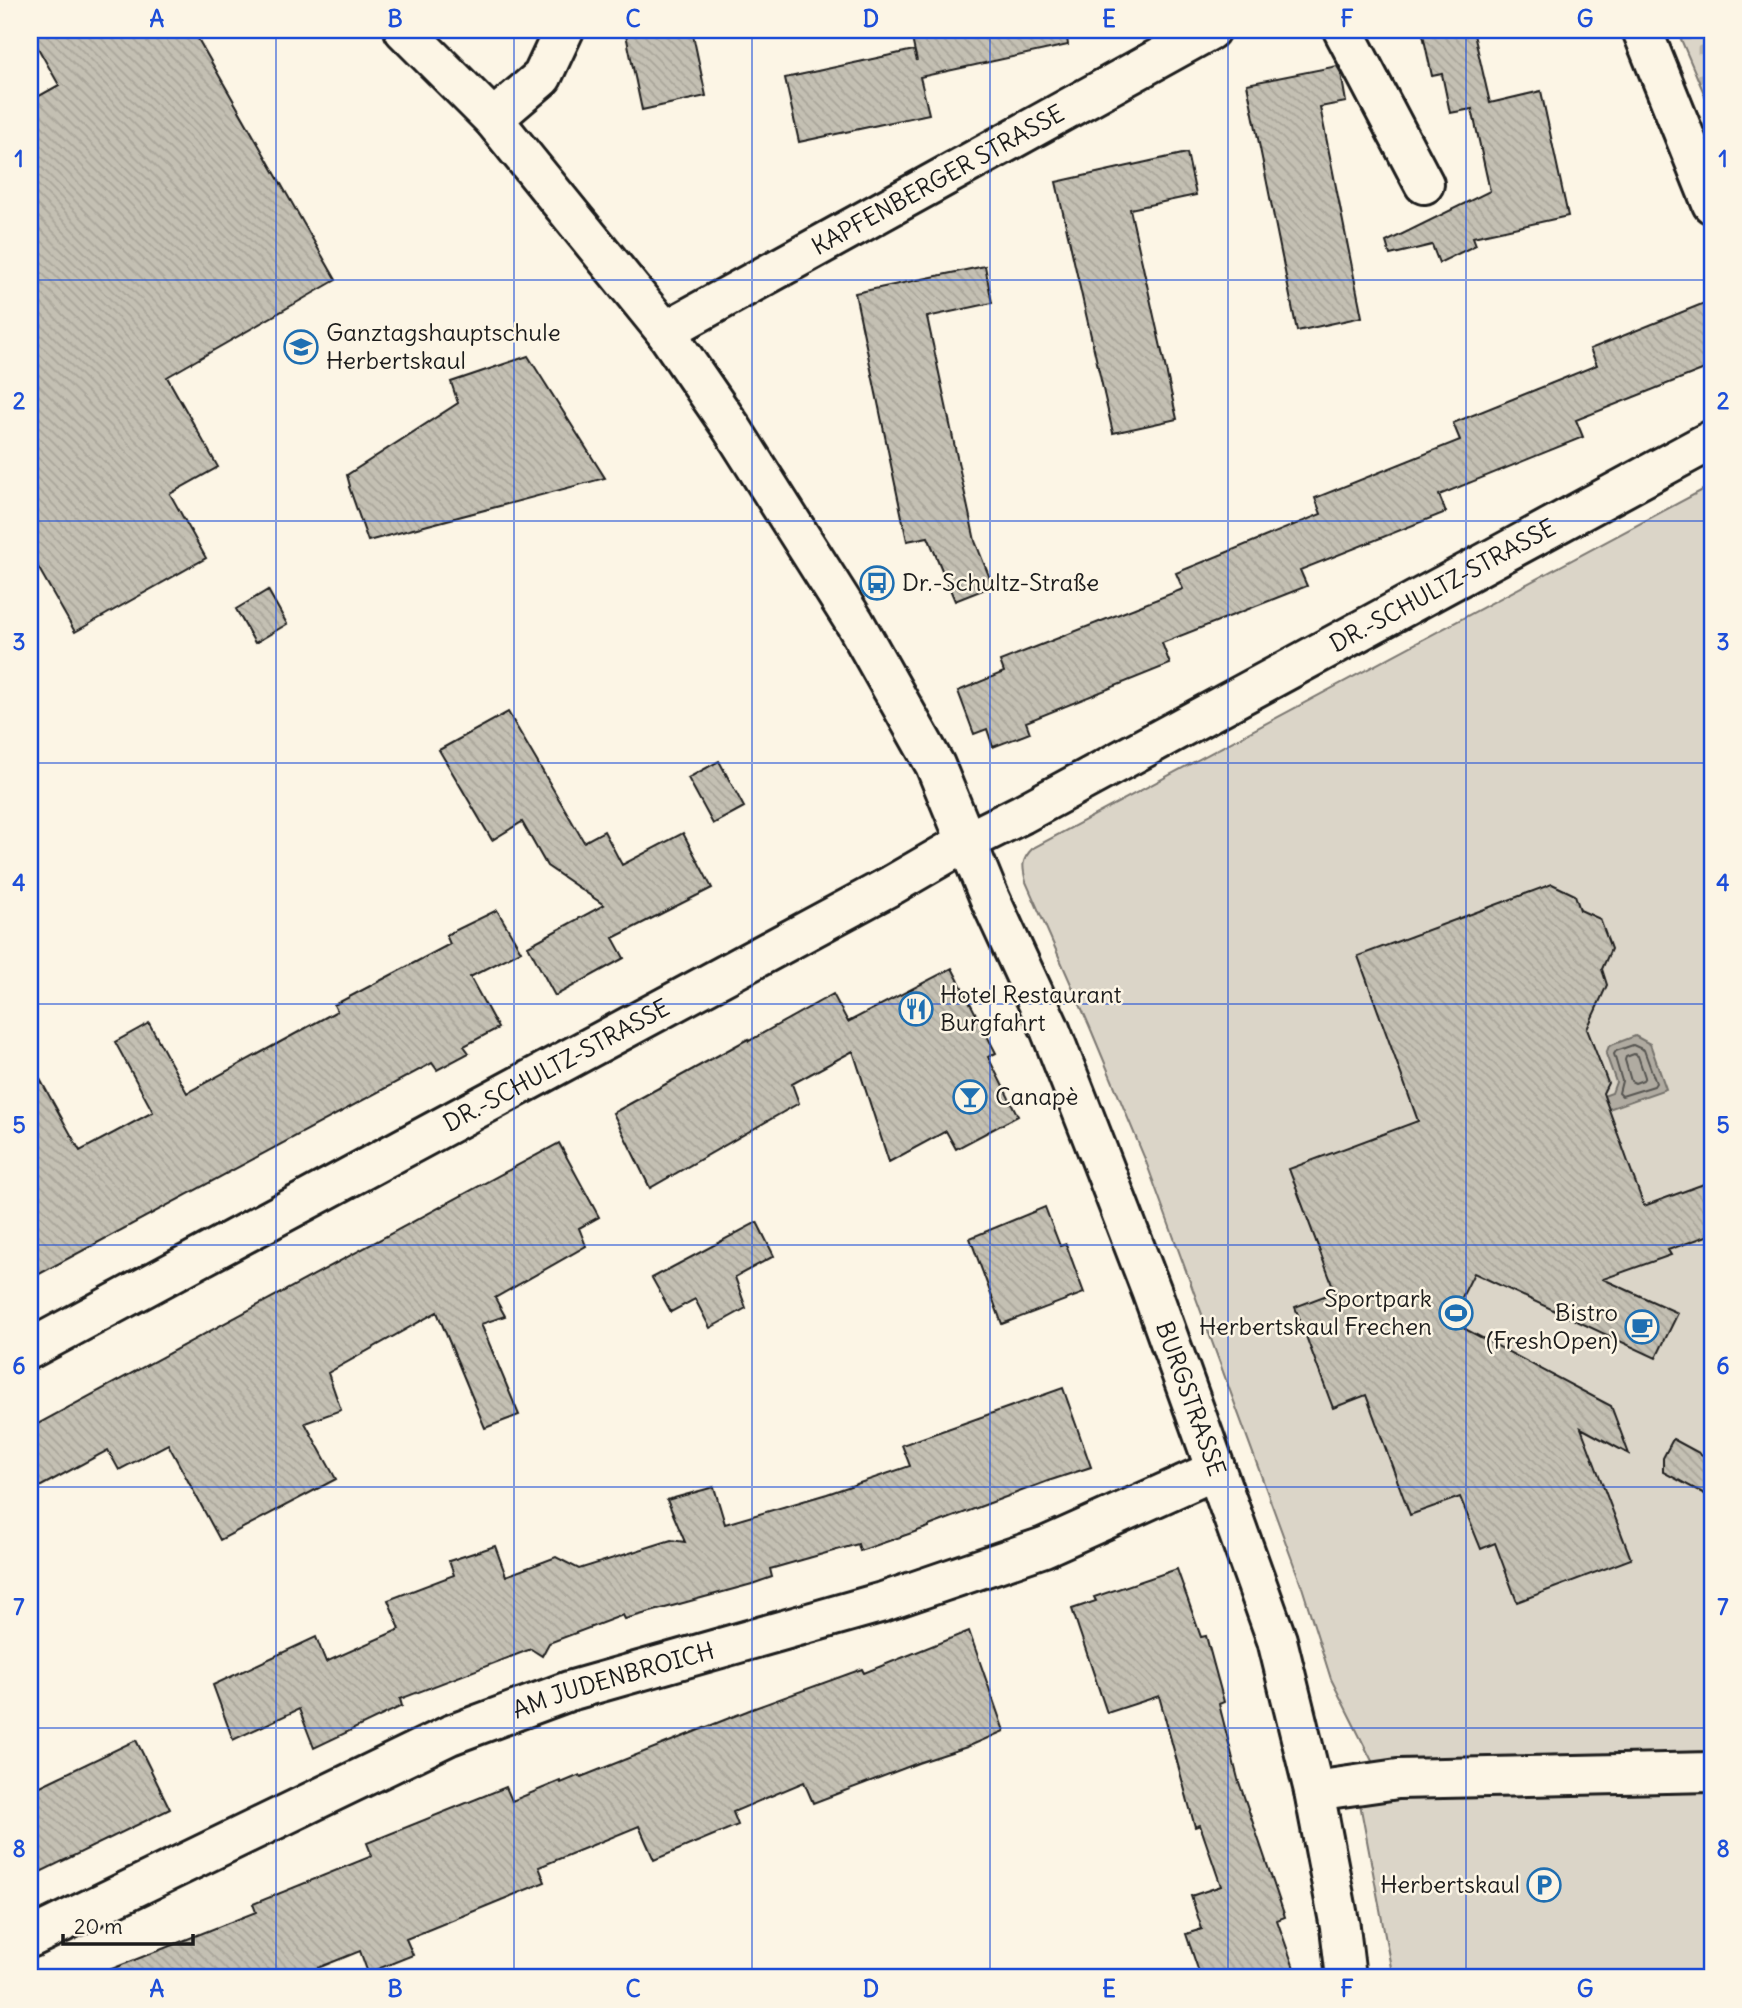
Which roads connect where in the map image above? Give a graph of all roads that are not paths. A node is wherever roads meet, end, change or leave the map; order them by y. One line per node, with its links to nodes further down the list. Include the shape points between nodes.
1 (404, 30): 6 (street)
2 (564, 30): 6 (street, via 542,77)
3 (1210, 30): 9 (street, KAPFENBERGER STRASSE)
4 (1343, 30): 7 (street)
5 (1642, 30): 8 (street)
6 (493, 119): 9 (street)
7 (1424, 184)
8 (1712, 204)
9 (665, 331): 11 (street, via 855,623 934,765)
10 (1712, 440): 11 (street, DR.-SCHULTZ-STRASSE)
11 (966, 842): 12 (street, DR.-SCHULTZ-STRASSE); 13 (street, BURGSTRASSE, via 1050,1029)
12 (30, 1349)
13 (1216, 1470): 15 (street, BURGSTRASSE, via 1277,1640); 16 (street, AM JUDENBROICH, via 1044,1547 883,1602 569,1691 450,1735)
14 (1712, 1772): 15 (street, via 1398,1779)
15 (1314, 1791): 17 (street, BURGSTRASSE)
16 (30, 1938)
17 (1346, 1978)

